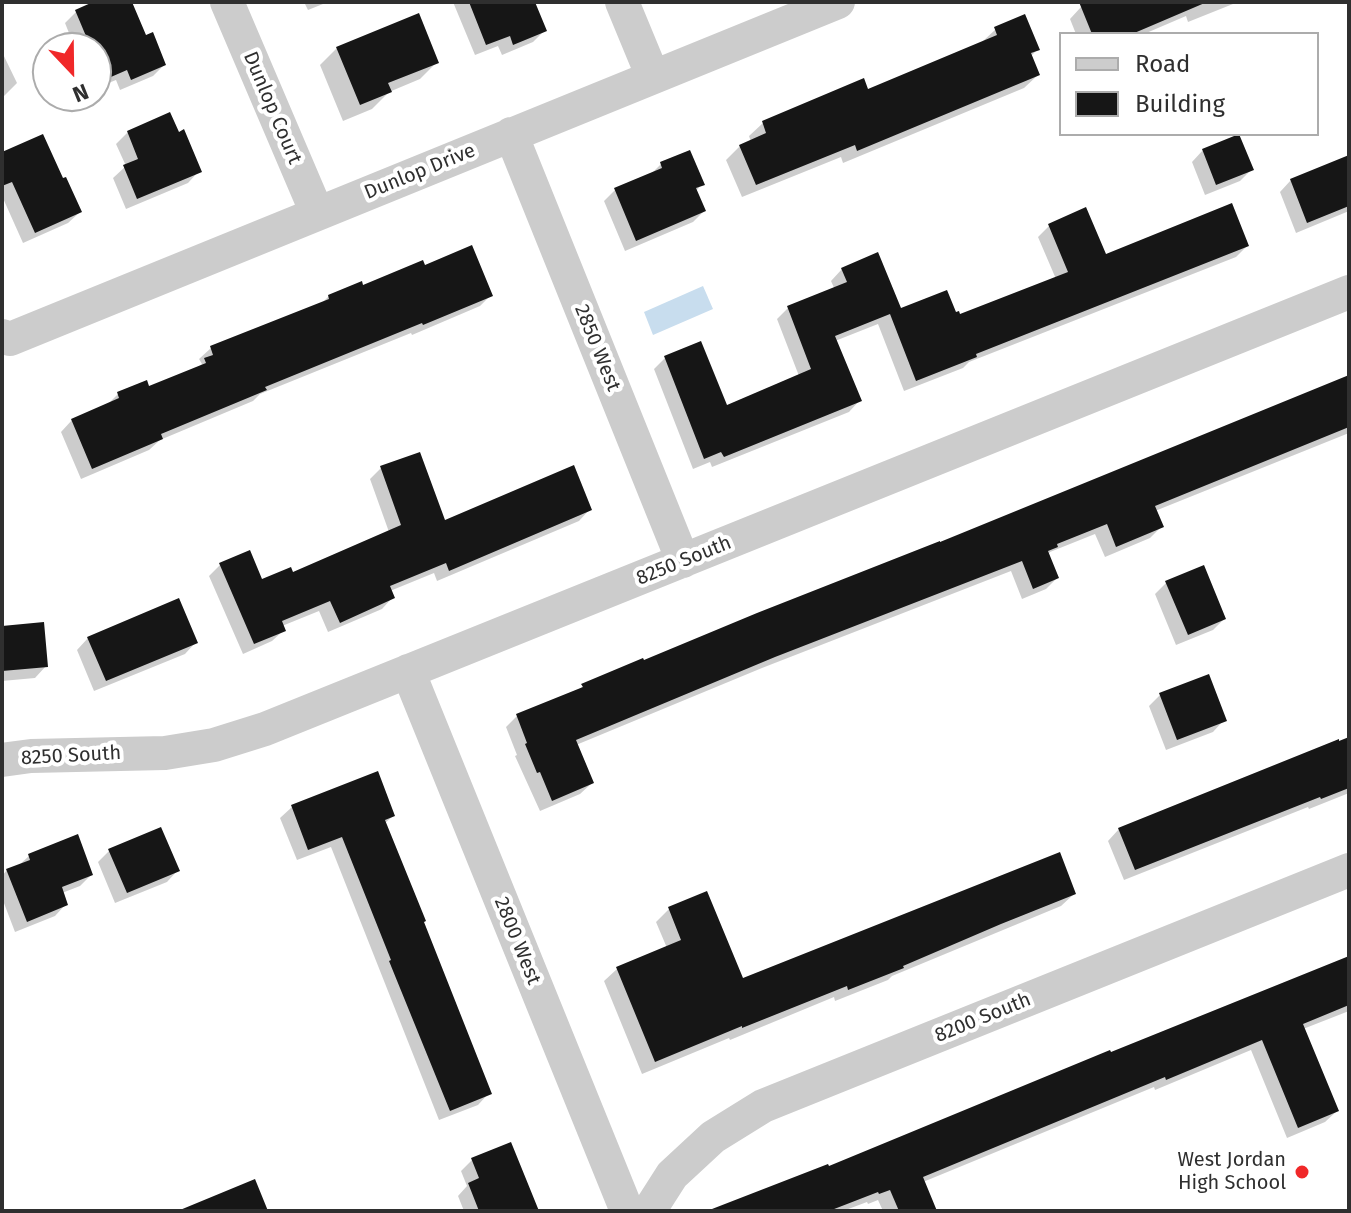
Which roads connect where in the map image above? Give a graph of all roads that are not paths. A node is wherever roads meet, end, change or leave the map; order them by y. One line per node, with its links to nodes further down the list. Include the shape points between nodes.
1 (227, 2): 6 (street, Dunlop Court)
2 (622, 2): 4 (street)
3 (838, 2): 4 (street, Dunlop Drive)
4 (653, 77): 5 (street, Dunlop Drive)
5 (511, 134): 6 (street, Dunlop Drive); 9 (street, 2850 West)
6 (317, 213): 8 (street, Dunlop Drive, via 10,339)
7 (1349, 292): 9 (street, 8250 South)
8 (2, 336)
9 (683, 561): 10 (street, 8250 South)
10 (408, 671): 11 (street, 8250 South, via 214,745 165,753); 13 (street, 2800 West)
11 (2, 760)
12 (1349, 870): 14 (street, 8200 South, via 763,1106 702,1146 672,1175)
13 (627, 1211)
14 (649, 1211)

